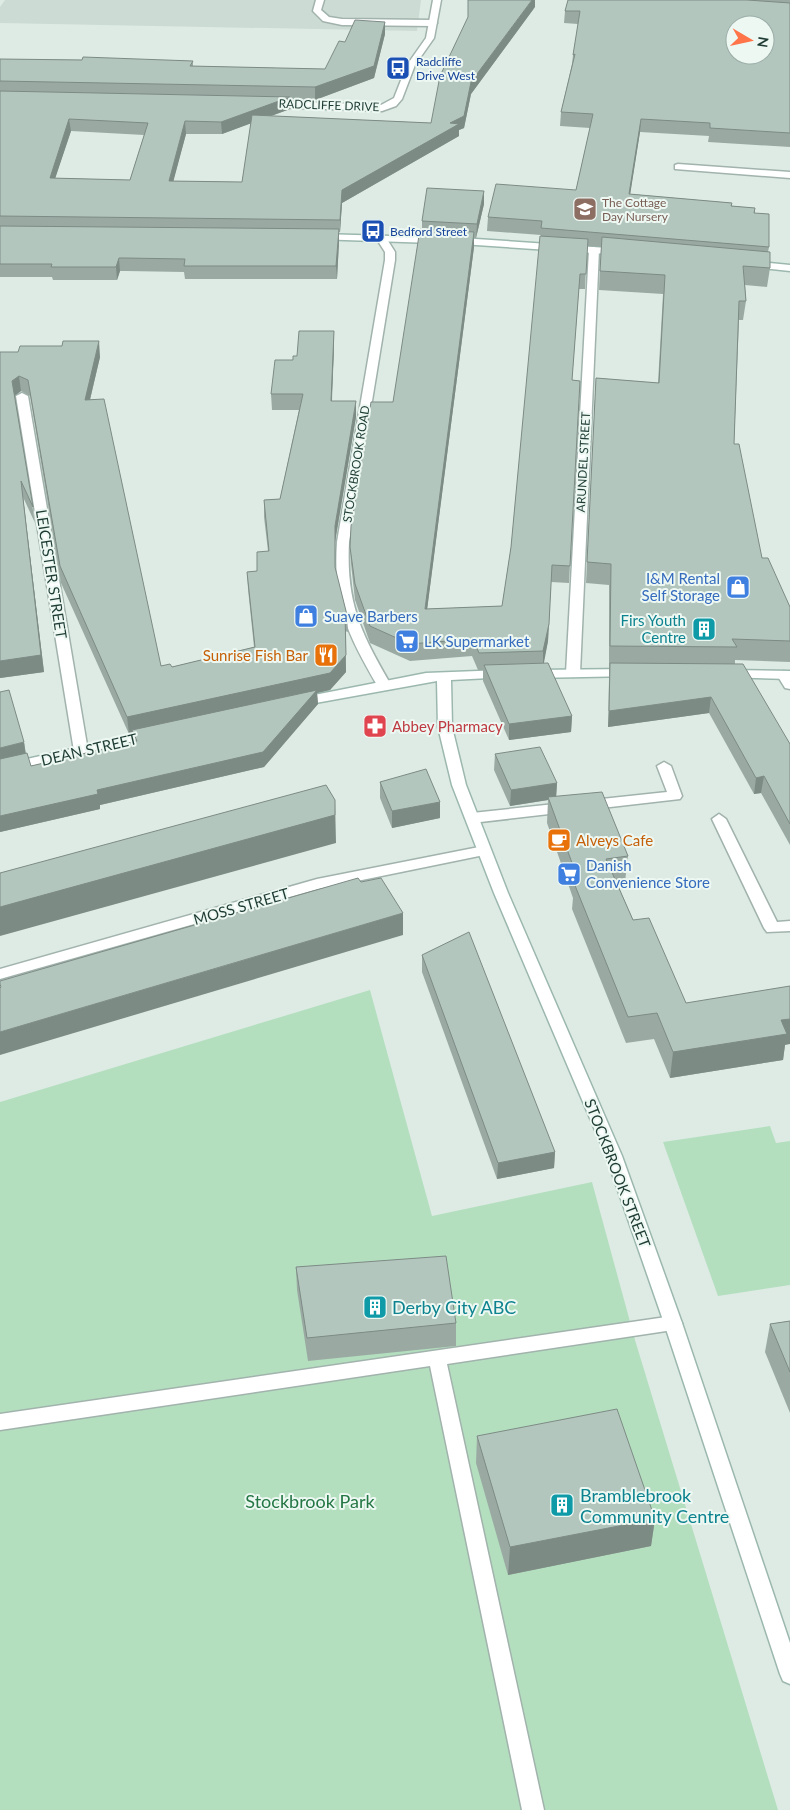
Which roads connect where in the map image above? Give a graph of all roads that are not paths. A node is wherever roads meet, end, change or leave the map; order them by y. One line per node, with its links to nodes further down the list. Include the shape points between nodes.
1 (320, 0): 3 (street, via 317,11 326,18 342,22)
2 (437, 0): 3 (street, RADCLIFFE DRIVE)
3 (433, 23): 4 (street, RADCLIFFE DRIVE, via 430,38 411,65 398,99 389,106)
4 (259, 103)
5 (678, 166): 6 (street)
6 (790, 175)
7 (306, 236): 8 (street)
8 (381, 238): 9 (street); 19 (street, STOCKBROOK ROAD, via 390,252 390,260 341,568 344,596 358,638)
9 (594, 250): 10 (street); 14 (street, ARUNDEL STREET)
10 (637, 254)
11 (736, 263): 12 (street)
12 (790, 268)
13 (22, 396): 22 (street, LEICESTER STREET)
14 (573, 673): 15 (street); 17 (street)
15 (640, 674)
16 (717, 674): 18 (street)
17 (444, 676): 19 (street); 25 (street, STOCKBROOK STREET, via 445,727 459,785)
18 (788, 678)
19 (384, 685): 20 (street)
20 (282, 705)
21 (167, 731): 22 (street, DEAN STREET)
22 (81, 751): 24 (street, DEAN STREET)
23 (664, 766): 25 (street, via 675,796)
24 (0, 769)
25 (472, 818): 27 (street, STOCKBROOK STREET)
26 (719, 819): 28 (street, via 772,928)
27 (484, 851): 29 (street, MOSS STREET, via 317,884); 30 (street, STOCKBROOK STREET, via 614,1156)
28 (790, 926)
29 (0, 974)
30 (673, 1323): 31 (street); 33 (street, STOCKBROOK STREET)
31 (437, 1358): 32 (street); 34 (street)
32 (0, 1422)
33 (790, 1674)
34 (533, 1810)

